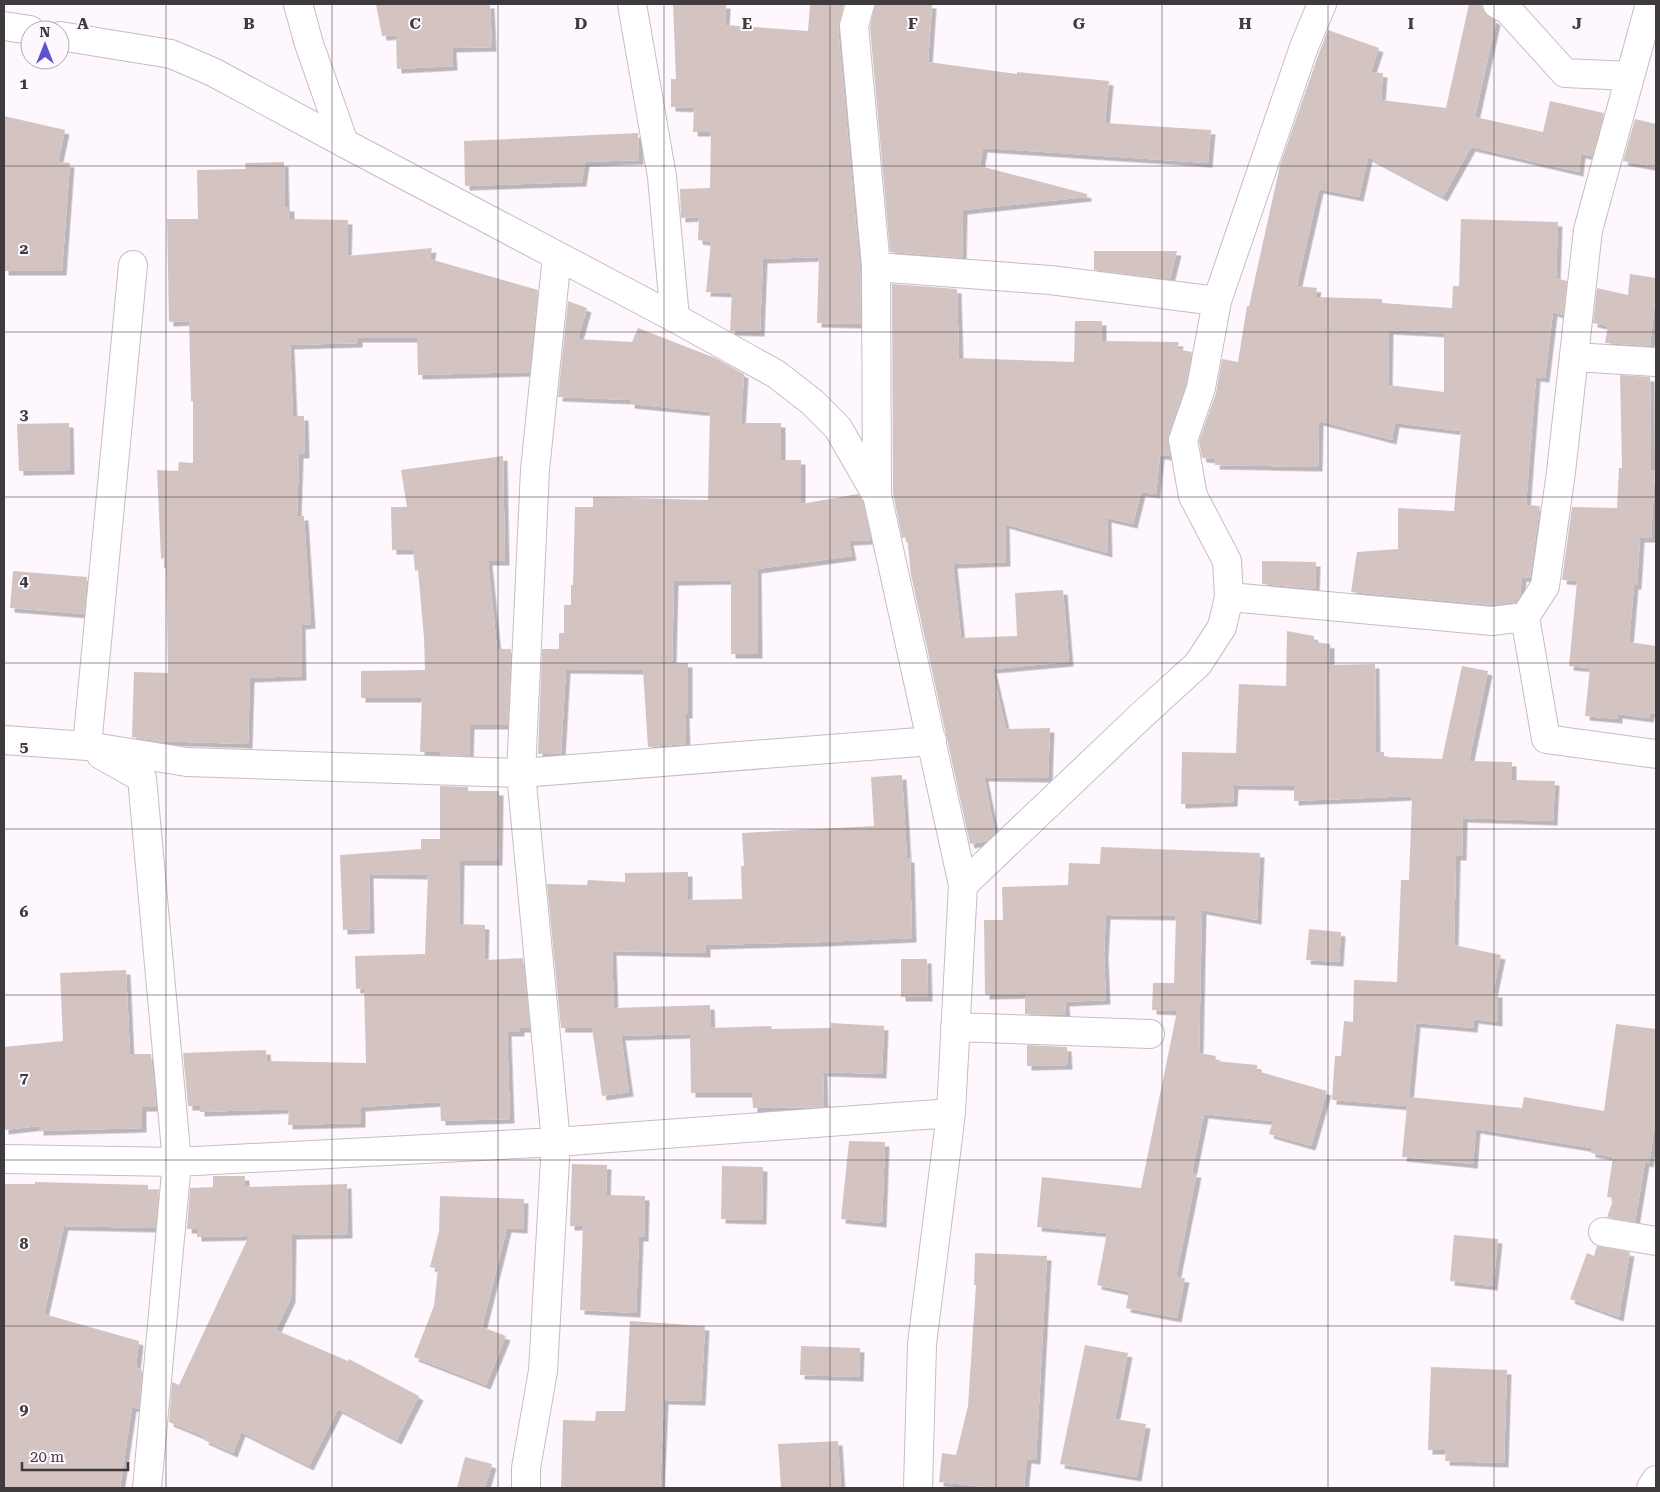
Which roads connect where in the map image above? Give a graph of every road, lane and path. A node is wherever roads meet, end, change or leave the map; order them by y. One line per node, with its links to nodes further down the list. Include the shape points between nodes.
1 (298, 4): 11 (street)
2 (632, 4): 16 (street, via 662,177)
3 (860, 4): 14 (street, via 854,26)
4 (1322, 4): 15 (street, via 1304,47)
5 (1497, 4): 10 (street, via 1508,10 1565,73)
6 (1650, 4): 10 (street)
7 (4, 26): 8 (street)
8 (20, 28)
9 (70, 38): 11 (street, via 171,54 213,72)
10 (1630, 76): 17 (street, via 1588,230)
11 (344, 143): 12 (street)
12 (557, 256): 16 (street); 28 (street, via 535,470)
13 (133, 265): 26 (street)
14 (876, 267): 15 (street, via 1050,280); 19 (street)
15 (1217, 301): 22 (street, via 1201,388 1183,440 1193,496 1227,561)
16 (675, 318): 20 (street, via 776,374 812,402)
17 (1574, 357): 18 (street); 23 (street, via 1545,586)
18 (1656, 362)
19 (877, 413): 20 (street); 21 (street)
20 (838, 428): 21 (street)
21 (877, 495): 25 (street)
22 (1229, 597): 23 (street, via 1492,621); 29 (street, via 1222,626 1198,664)
23 (1526, 616): 27 (street, via 1546,739)
24 (4, 740): 26 (street)
25 (932, 741): 28 (street); 29 (street)
26 (87, 746): 28 (street, via 187,762); 35 (street, via 142,778)
27 (1656, 754)
28 (521, 773): 33 (street)
29 (963, 885): 30 (street)
30 (955, 1028): 31 (street); 32 (street)
31 (1150, 1034)
32 (951, 1113): 33 (street); 41 (street, via 922,1344)
33 (556, 1142): 35 (street); 40 (street, via 543,1371 526,1468)
34 (4, 1159): 35 (street)
35 (177, 1162): 39 (street)
36 (1603, 1232): 37 (street)
37 (1656, 1241)
38 (1656, 1480): 42 (street)
39 (147, 1488)
40 (526, 1488)
41 (918, 1488)
42 (1651, 1488)

